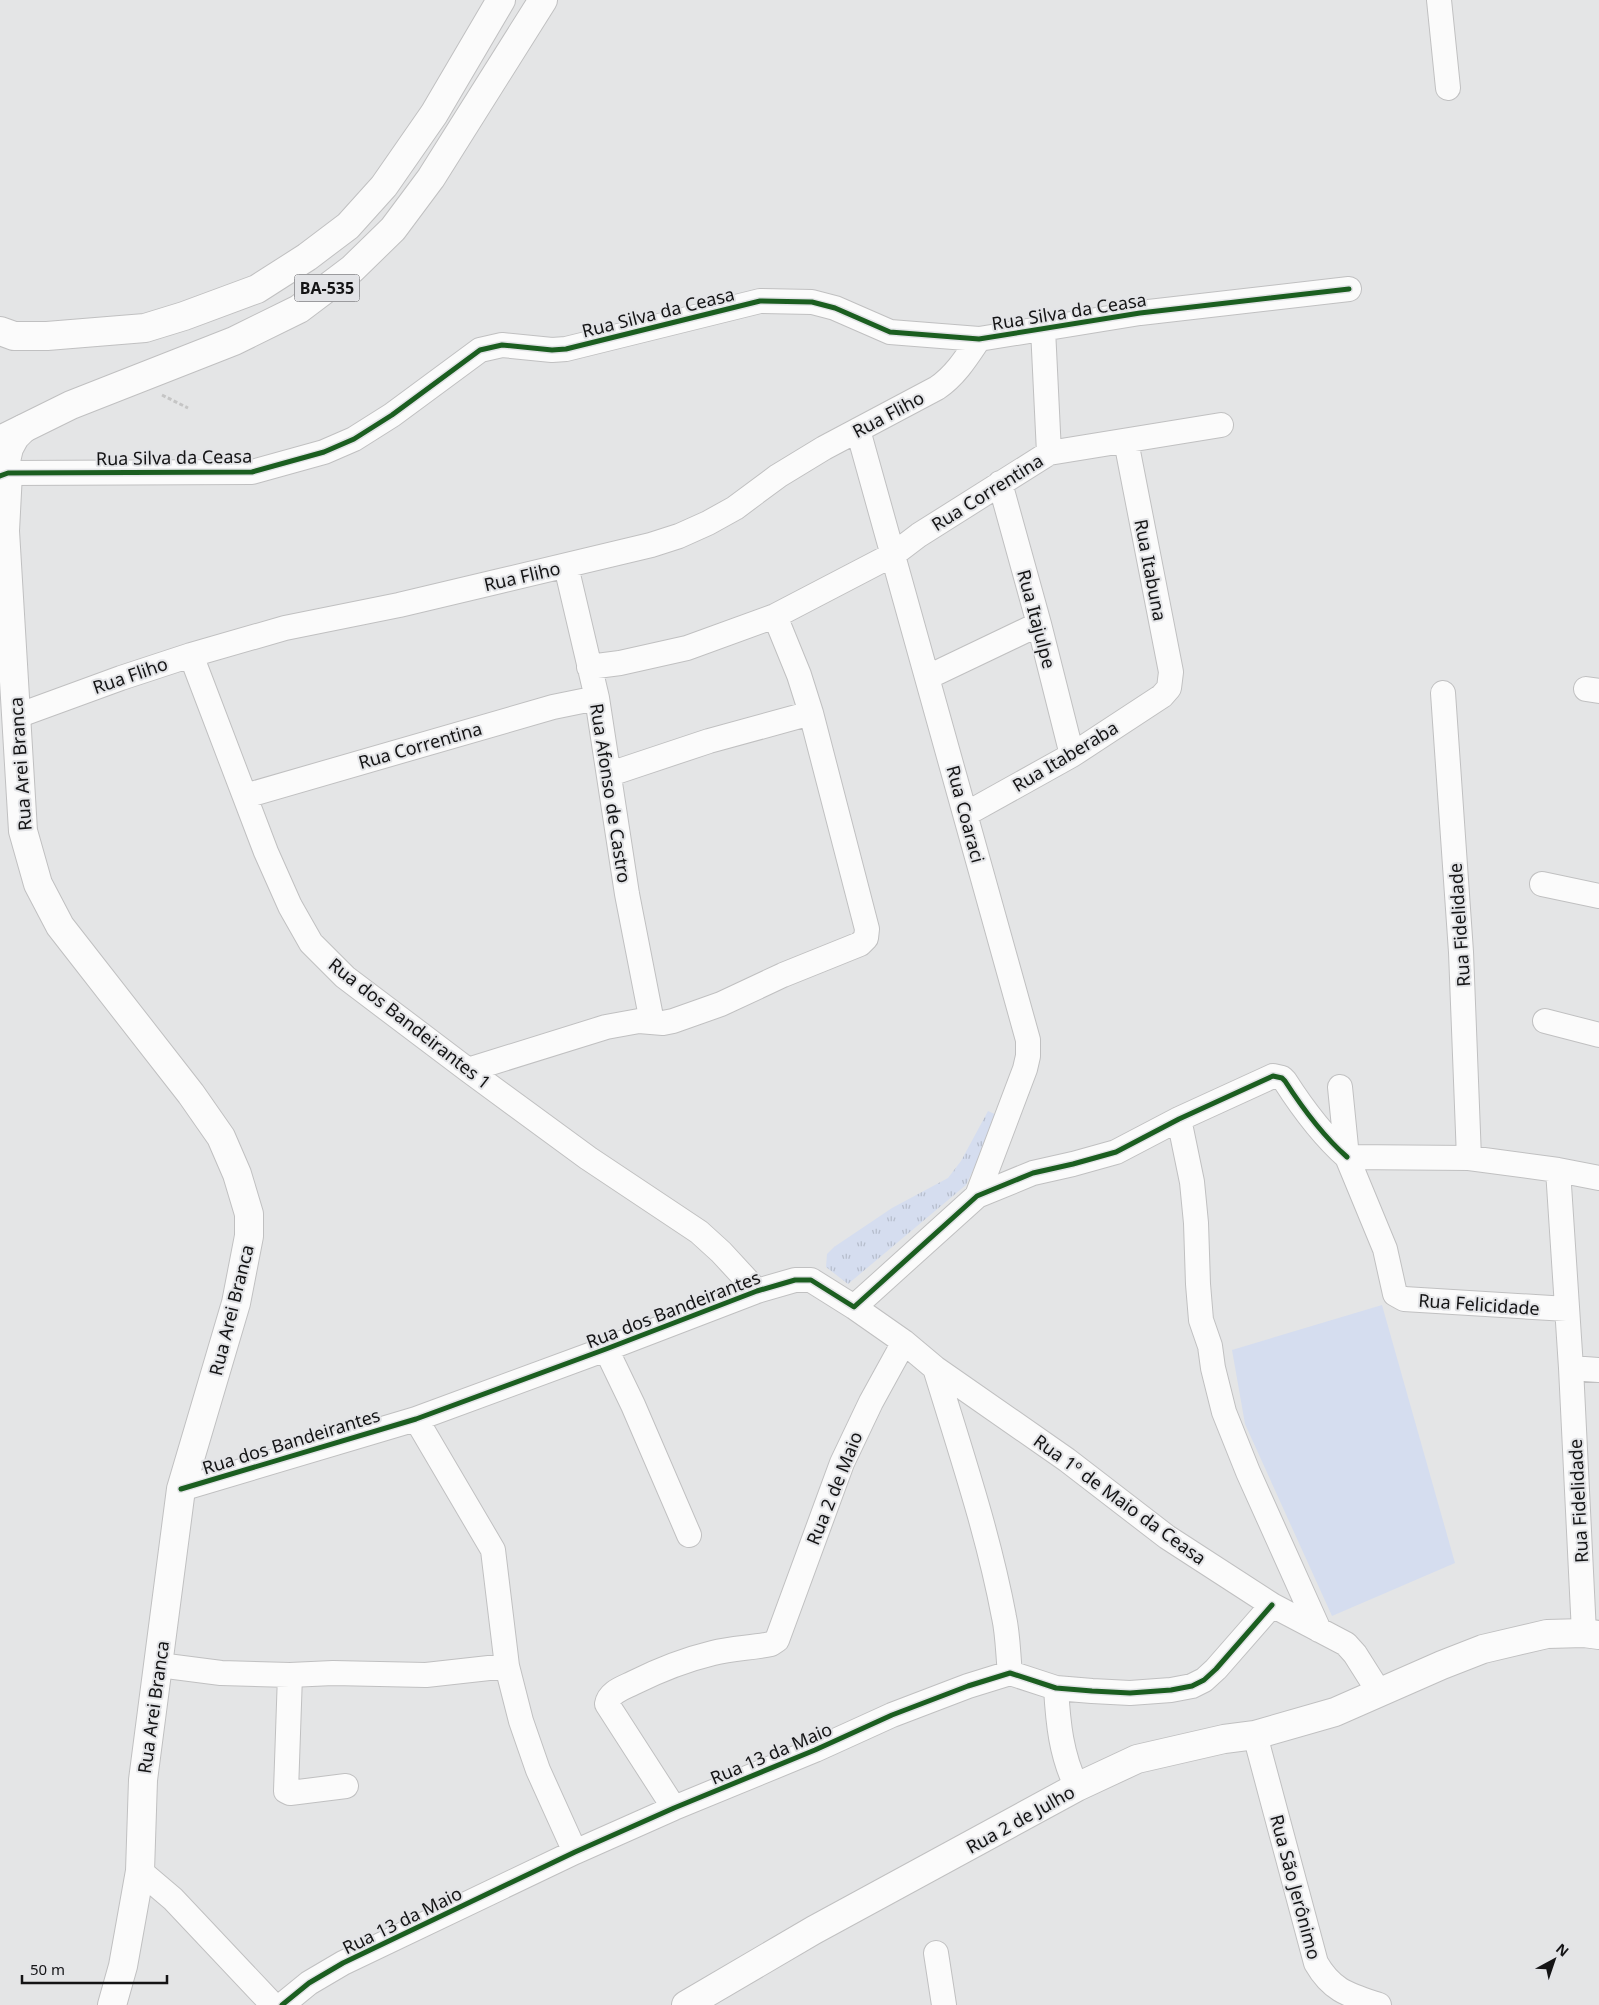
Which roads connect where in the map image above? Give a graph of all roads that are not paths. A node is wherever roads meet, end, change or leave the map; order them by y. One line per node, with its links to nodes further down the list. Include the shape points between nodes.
1 (501, 0): 7 (main road, via 434,114 384,186 348,226 258,289 144,328 47,336 14,336)
2 (543, 0): 11 (main road, BA-535, via 431,178 392,229 352,269 291,313 234,340 71,405)
3 (1439, 0): 4 (street)
4 (1448, 88)
5 (1349, 289): 6 (street, Rua Silva da Ceasa, via 1140,313)
6 (1043, 329): 8 (street, Rua Silva da Ceasa); 13 (street)
7 (0, 331)
8 (979, 339): 10 (street, Rua Fliho, via 964,363 944,383); 14 (street, Rua Silva da Ceasa, via 890,332 812,302 760,301 566,349 502,345 480,350 392,415 354,438 324,452 252,472)
9 (1221, 425): 12 (street, Rua Correntina)
10 (858, 430): 17 (street, Rua Coaraci); 18 (street, Rua Fliho, via 778,476 735,508 708,523 650,545)
11 (11, 435): 14 (main road, Rua Arei Branca)
12 (1126, 441): 13 (street, Rua Correntina); 25 (street, Rua Itabuna, via 1171,672 1169,688)
13 (1049, 453): 15 (street, Rua Correntina)
14 (4, 475): 16 (main road, Rua Arei Branca)
15 (1000, 483): 17 (street, Rua Correntina); 20 (street, Rua Itajulpe)
16 (3, 521): 28 (main road, Rua Arei Branca)
17 (894, 554): 19 (street, Rua Correntina); 23 (street, Rua Coaraci)
18 (566, 566): 21 (street, Rua Fliho, via 285,628); 22 (street, Rua Afonso de Castro)
19 (775, 616): 22 (street, Rua Correntina, via 686,648); 27 (street)
20 (1039, 624): 23 (street); 29 (street, Rua Itajulpe)
21 (191, 655): 28 (street, Rua Fliho); 31 (street, Rua dos Bandeirantes 1)
22 (589, 667): 26 (street, Rua Afonso de Castro)
23 (928, 677): 32 (street, Rua Coaraci)
24 (1442, 693): 42 (street, Rua Fidelidade, via 1461,952)
25 (1162, 696): 29 (street, Rua Itaberaba)
26 (597, 698): 30 (street, Rua Afonso de Castro); 31 (street, Rua Correntina, via 552,707)
27 (811, 713): 30 (street, via 709,741); 36 (street, via 867,929 866,938 860,944 783,974 721,1004 673,1021)
28 (16, 716): 55 (main road, Rua Arei Branca, via 23,830 38,884 60,926 221,1137 249,1214 249,1236 236,1303)
29 (1072, 755): 32 (street, Rua Itaberaba)
30 (610, 774): 36 (street, Rua Afonso de Castro, via 627,894)
31 (245, 796): 38 (street, Rua dos Bandeirantes 1, via 290,906 311,943 345,977)
32 (966, 814): 45 (street, Rua Coaraci, via 1028,1040 1028,1056)
33 (1542, 884): 34 (street)
34 (1599, 896)
35 (1545, 1021): 37 (street)
36 (652, 1022): 38 (street, via 606,1026)
37 (1599, 1035)
38 (468, 1070): 46 (street, Rua dos Bandeirantes 1, via 588,1158 699,1232)
39 (1340, 1087): 41 (street)
40 (1179, 1119): 41 (street, via 1269,1077 1282,1078 1316,1126); 45 (street, via 1116,1152 1033,1173); 58 (street, via 1192,1182 1201,1320 1224,1412)
41 (1347, 1157): 42 (street); 48 (street, Rua Felicidade, via 1385,1249 1393,1290 1398,1297)
42 (1469, 1158): 43 (street)
43 (1558, 1170): 44 (street); 48 (street, Rua Fidelidade)
44 (1599, 1178)
45 (977, 1196): 47 (street)
46 (757, 1291): 47 (street, Rua dos Bandeirantes, via 795,1280 811,1280); 50 (street, Rua dos Bandeirantes)
47 (854, 1307): 49 (street, Rua 1º de Maio da Ceasa)
48 (1567, 1309): 52 (street, Rua Fidelidade)
49 (904, 1342): 51 (street, Rua 1º de Maio da Ceasa); 69 (street, Rua 2 de Maio, via 842,1464 777,1640 669,1666 620,1689 609,1698 607,1704)
50 (606, 1349): 54 (street, Rua dos Bandeirantes); 56 (street)
51 (935, 1368): 57 (street, Rua 1º de Maio da Ceasa, via 1067,1460 1167,1537); 62 (street, via 990,1553 1005,1618)
52 (1571, 1368): 53 (street); 59 (street, Rua Fidelidade)
53 (1599, 1370)
54 (416, 1419): 55 (street, Rua dos Bandeirantes); 61 (street, via 493,1550)
55 (181, 1489): 60 (main road, Rua Arei Branca)
56 (689, 1535)
57 (1272, 1605): 58 (street, Rua 1º de Maio da Ceasa); 64 (street, via 1216,1669 1192,1686 1130,1693)
58 (1320, 1630): 65 (street, Rua 1º de Maio da Ceasa, via 1346,1644)
59 (1592, 1634): 65 (main road, Rua 2 de Julho, via 1547,1634 1483,1648)
60 (159, 1665): 63 (street, via 221,1673); 71 (main road, Rua Arei Branca, via 143,1780)
61 (507, 1666): 63 (street, via 426,1675 333,1673); 70 (street, via 520,1721)
62 (1010, 1673): 64 (street); 69 (street, Rua 13 da Maio, via 892,1715)
63 (290, 1676): 67 (street, via 286,1791)
64 (1056, 1688): 68 (street, via 1061,1741)
65 (1379, 1692): 66 (main road, Rua 2 de Julho, via 1335,1712)
66 (1254, 1735): 68 (main road, Rua 2 de Julho, via 1137,1759); 78 (street, Rua São Jerônimo, via 1316,1962 1324,1976 1337,1988)
67 (346, 1786)
68 (1077, 1787): 76 (main road, Rua 2 de Julho, via 814,1930)
69 (674, 1808): 70 (street, Rua 13 da Maio)
70 (575, 1852): 75 (street, Rua 13 da Maio, via 343,1963)
71 (140, 1871): 73 (main road, Rua Arei Branca, via 123,1966); 74 (street, via 173,1899)
72 (936, 1953): 77 (street)
73 (112, 2005)
74 (272, 2005)
75 (282, 2005)
76 (686, 2005)
77 (944, 2005)
78 (1379, 2005)

